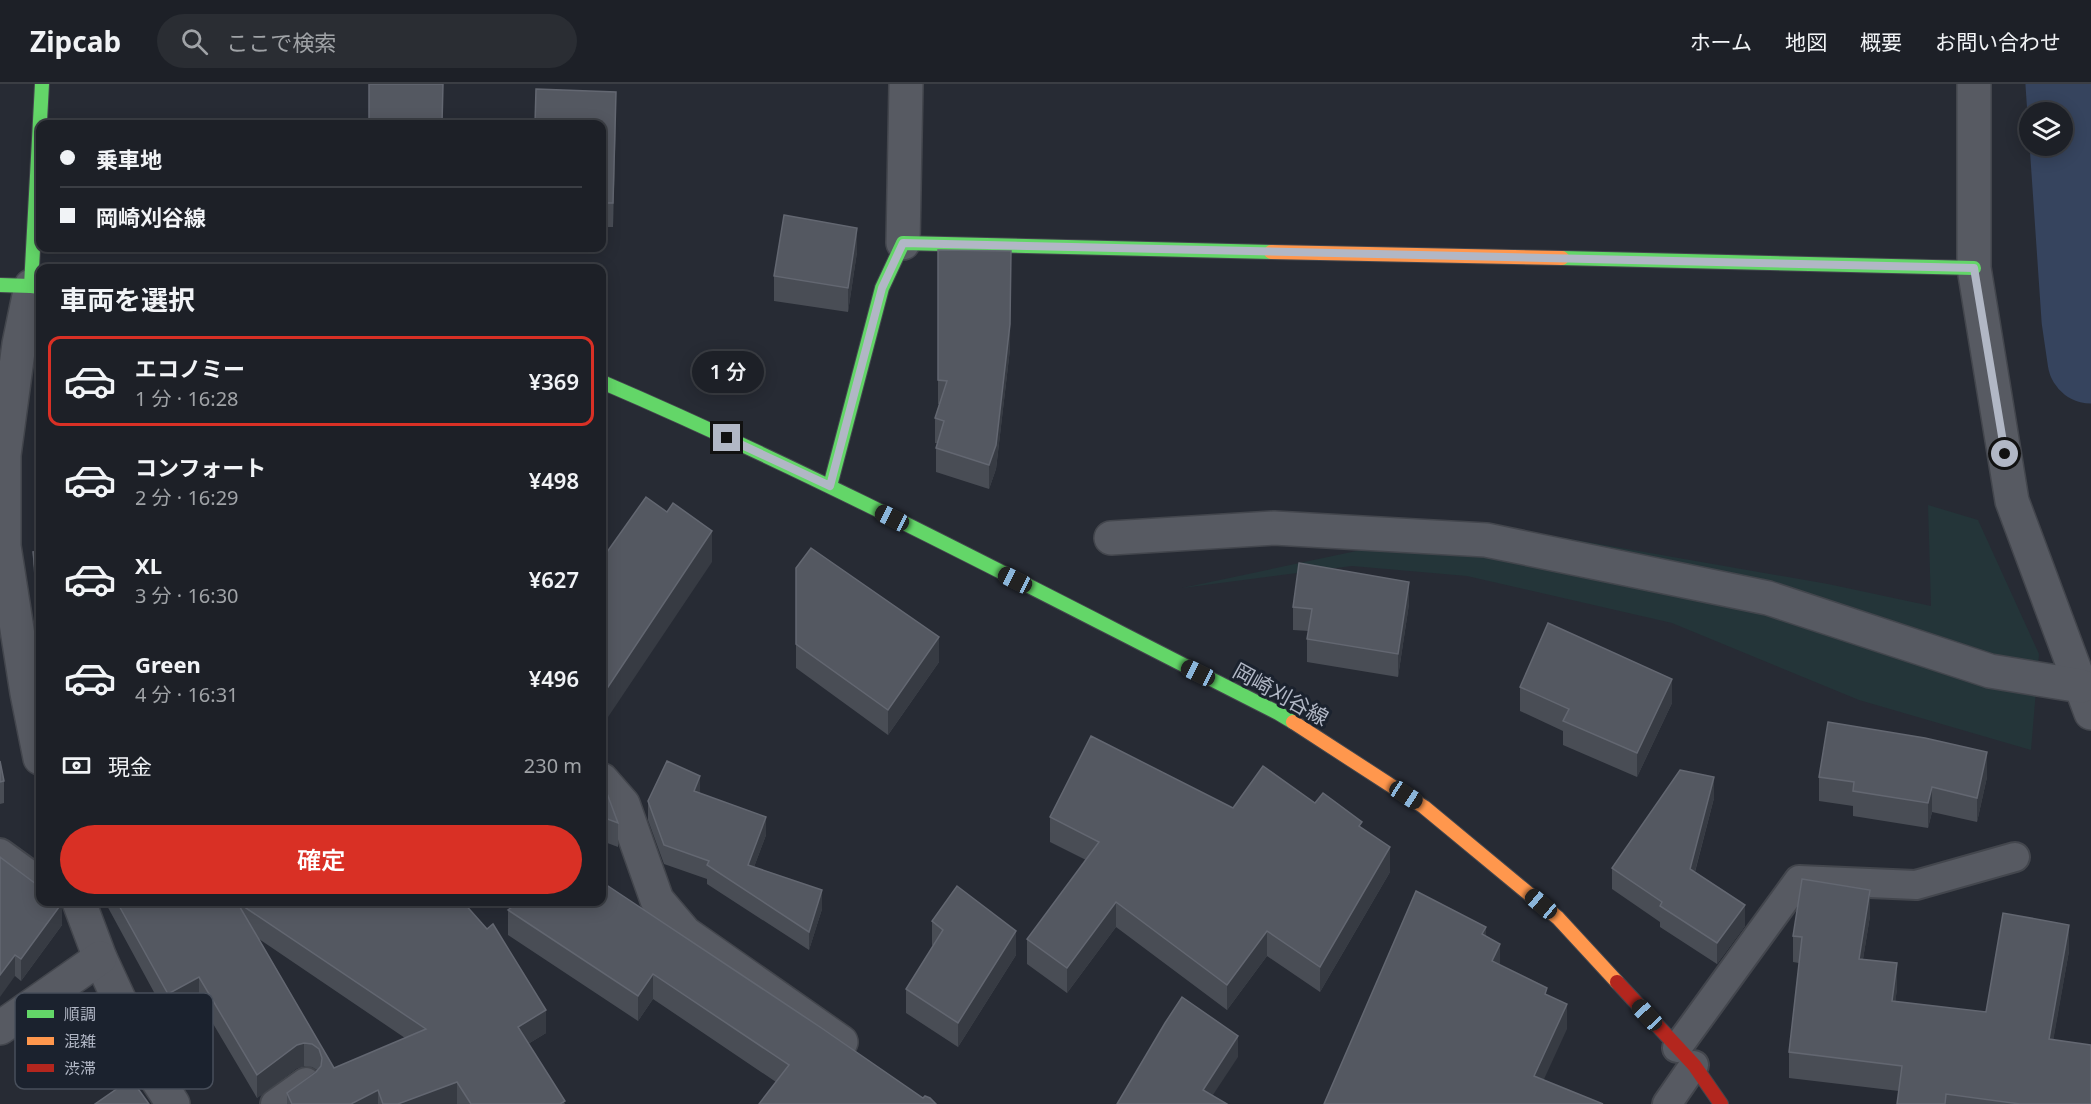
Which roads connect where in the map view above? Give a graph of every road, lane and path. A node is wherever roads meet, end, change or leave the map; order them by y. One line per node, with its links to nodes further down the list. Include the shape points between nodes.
1 (42, 84): 4 (main road)
2 (906, 84): 6 (street)
3 (1974, 84): 7 (street)
4 (39, 120)
5 (36, 151): 8 (main road)
6 (903, 243): 7 (main road); 10 (main road, via 882,288)
7 (1974, 268): 13 (street, via 2012,501)
8 (24, 286): 12 (street, via 4,455 4,546)
9 (606, 384): 10 (main road, 岡崎刈谷線)
10 (830, 486): 25 (main road, 岡崎刈谷線, via 1278,713 1424,807 1558,918)
11 (1111, 538): 13 (street, via 1274,528 1486,540 1768,598)
12 (34, 692): 14 (street)
13 (2086, 700)
14 (36, 714)
15 (606, 785): 26 (street, via 623,804 657,900 685,933)
16 (0, 853): 18 (lane)
17 (2015, 857): 25 (lane, via 1916,885 1799,880)
18 (36, 879)
19 (76, 906): 20 (street)
20 (100, 958): 21 (street); 22 (street)
21 (50, 993)
22 (116, 993)
23 (15, 1018): 24 (street)
24 (0, 1028)
25 (1686, 1056): 31 (lane); 32 (main road, 岡崎刈谷線)
26 (866, 1059)
27 (306, 1082): 30 (lane)
28 (163, 1089): 29 (street)
29 (173, 1104)
30 (275, 1104)
31 (1667, 1104)
32 (1721, 1104)

